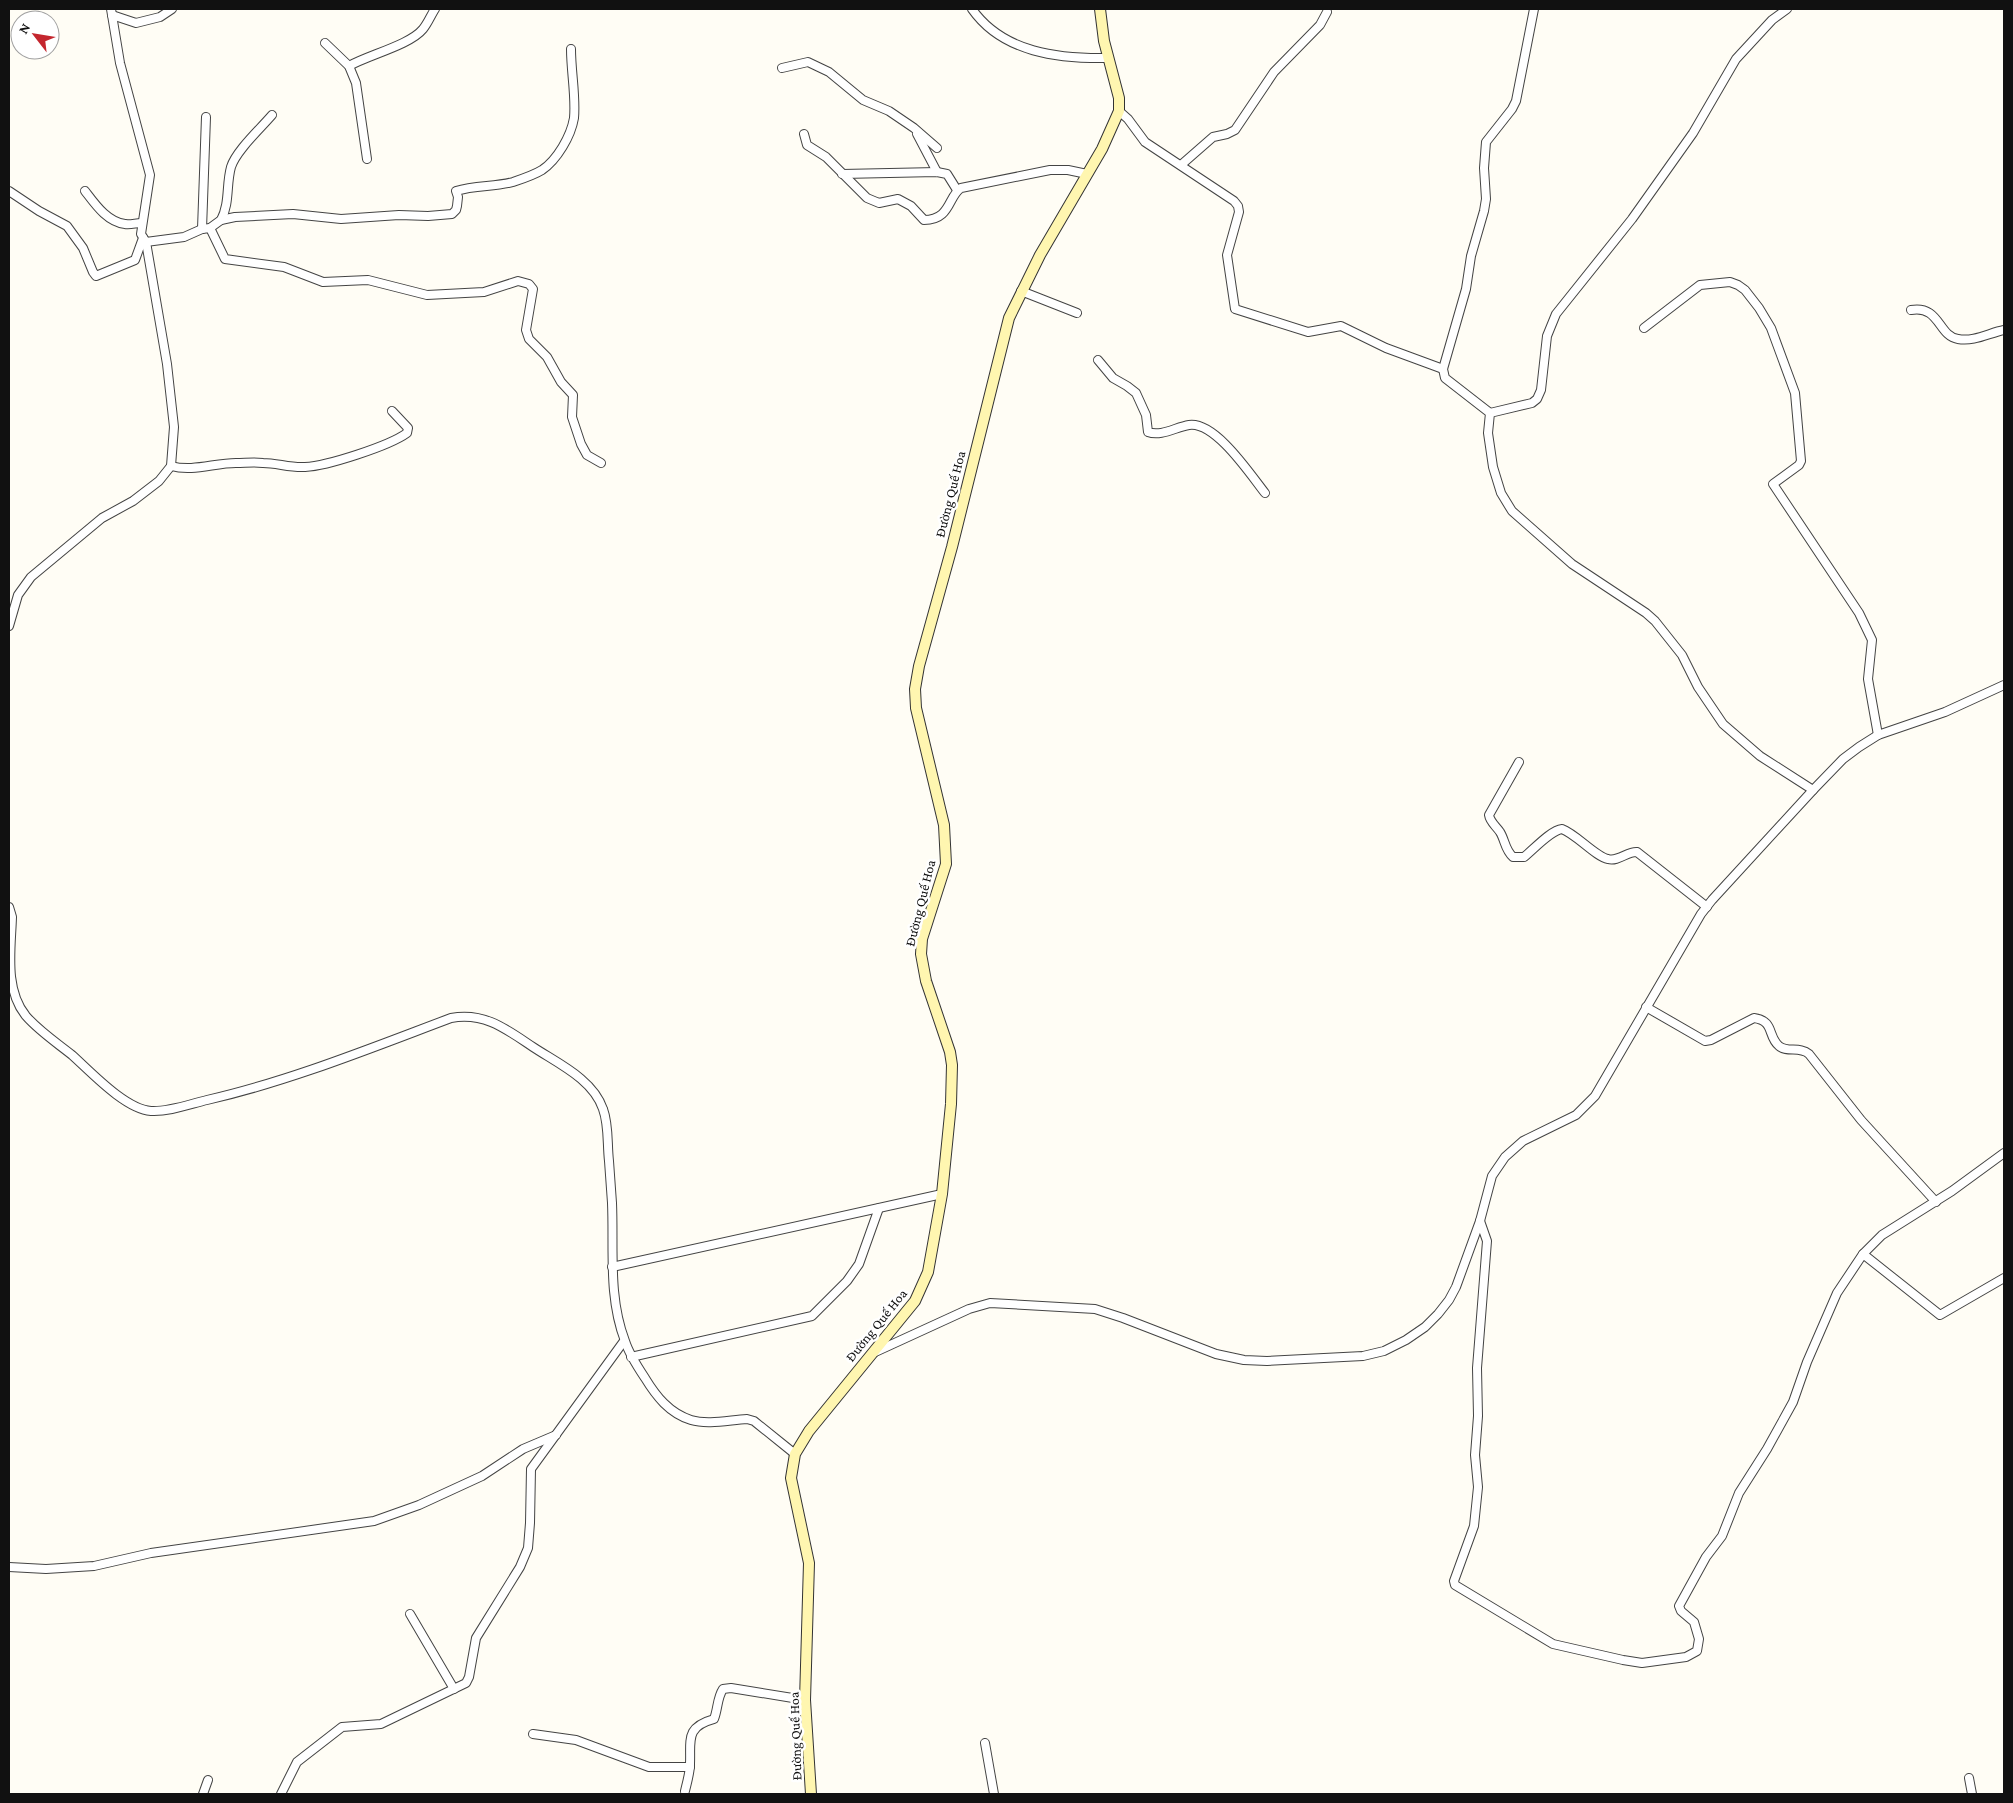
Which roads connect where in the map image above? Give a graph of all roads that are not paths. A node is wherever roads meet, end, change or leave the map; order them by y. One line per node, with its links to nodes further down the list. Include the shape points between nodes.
1 (172, 9): 7 (street, via 160,17 136,23)
2 (435, 9): 12 (street, via 418,34)
3 (972, 9): 11 (street, via 1001,38 1023,48 1077,59)
4 (1100, 9): 11 (street, Đường Quế Hoa)
5 (1534, 9): 38 (street, via 1516,101 1486,142 1484,211)
6 (1787, 9): 40 (street, via 1772,20 1736,59 1693,133 1632,219 1556,314 1547,336 1541,390 1537,399)
7 (111, 12): 29 (street, via 120,63 150,175)
8 (1327, 12): 21 (street, via 1320,25 1274,72 1235,130 1213,137)
9 (325, 43): 12 (street)
10 (571, 49): 28 (street, via 574,120 554,158 536,173 512,182 456,191 456,210 444,216 333,219 293,214)
11 (1109, 58): 14 (street, Đường Quế Hoa, via 1119,98)
12 (349, 66): 20 (street, via 356,83)
13 (782, 68): 17 (street, via 808,62 815,65 829,72 863,100 889,111)
14 (1118, 111): 21 (street, via 1145,142); 24 (street, Đường Quế Hoa)
15 (272, 115): 28 (street, via 232,166 226,211)
16 (206, 117): 30 (street)
17 (914, 128): 19 (street); 22 (street)
18 (804, 134): 23 (street, via 806,144 826,157)
19 (937, 148)
20 (367, 159)
21 (1181, 166): 38 (street, via 1238,206 1227,255 1235,309 1308,332 1341,326)
22 (937, 172): 23 (street); 27 (street, via 946,174)
23 (842, 174): 27 (street, via 866,198 879,203 898,199 911,206 924,220 946,211)
24 (1087, 174): 27 (street, via 1050,170); 32 (street, Đường Quế Hoa)
25 (9, 190): 31 (street, via 67,226 83,248 96,276 135,260)
26 (85, 190): 29 (street, via 107,216 125,224)
27 (957, 190)
28 (221, 220): 30 (street)
29 (141, 222): 31 (street, via 140,234)
30 (206, 228): 31 (street, via 184,237); 41 (street, via 225,259 284,267 323,282 368,280 427,295 484,292 518,282 529,284 533,289 527,336 547,357 561,382 573,395 572,417 581,444 587,455)
31 (144, 240): 42 (street, via 168,364 174,427)
32 (1021, 291): 34 (street); 53 (street, Đường Quế Hoa, via 999,354 915,689 916,708 946,843 946,864 922,939 921,954 952,1065)
33 (1911, 310): 36 (street, via 1932,314 1956,339 1973,339)
34 (1077, 313)
35 (1644, 328): 46 (street, via 1700,285 1730,282 1745,290 1772,328 1795,393 1801,461 1773,484 1870,634 1872,646 1868,679)
36 (2004, 330)
37 (1098, 360): 43 (street, via 1113,378 1136,393 1146,415 1148,432 1162,433 1194,424 1202,427 1219,437)
38 (1443, 370): 40 (street, via 1444,378)
39 (392, 411): 42 (street, via 408,428 407,433 332,462 308,467 265,463 230,463 182,469)
40 (1490, 413): 48 (street, via 1488,433 1494,467 1501,493 1512,511 1579,570 1651,617 1682,656 1723,724 1760,756)
41 (601, 464)
42 (171, 466): 44 (street, via 159,481 102,518 31,577 18,595)
43 (1264, 493)
44 (9, 626)
45 (2004, 686): 46 (street, via 1945,712)
46 (1878, 735): 48 (street, via 1843,759)
47 (1519, 762): 50 (street, via 1489,815 1509,854 1524,858 1562,829 1606,859 1637,852)
48 (1813, 790): 50 (street)
49 (9, 907): 58 (street, via 12,917 12,986 18,1004 26,1015 125,1099 151,1111 224,1096 328,1064 451,1018 475,1016 505,1029 579,1078 603,1108 612,1203)
50 (1707, 907): 51 (street)
51 (1646, 1007): 54 (street, via 1705,1041 1754,1018 1767,1022 1777,1045 1801,1049 1809,1054 1860,1120); 56 (street, via 1586,1107 1523,1141 1498,1166 1492,1176)
52 (2004, 1153): 54 (street)
53 (942, 1194): 55 (street); 61 (street, Đường Quế Hoa, via 923,1287)
54 (1936, 1202): 57 (street, via 1882,1236)
55 (879, 1208): 58 (street); 62 (street, via 859,1264 812,1316)
56 (1480, 1221): 57 (street, via 1487,1241 1477,1368 1478,1487 1474,1526 1455,1585 1553,1644 1642,1662 1686,1657 1698,1649 1694,1622 1679,1606 1706,1557 1722,1536 1739,1493 1793,1402 1837,1293); 61 (street, via 1456,1287 1438,1314 1406,1340 1384,1351 1363,1356 1244,1360 1216,1354 1095,1309 990,1303 969,1309)
57 (1863, 1254): 59 (street, via 1940,1315)
58 (612, 1267): 60 (street)
59 (2004, 1278)
60 (624, 1341): 62 (street); 63 (street)
61 (869, 1355): 64 (street, Đường Quế Hoa, via 809,1431)
62 (632, 1357): 64 (street, via 661,1402 681,1416 701,1422 754,1421)
63 (558, 1434): 65 (street, via 419,1506 374,1521 151,1554 94,1566); 67 (street, via 531,1469 530,1533 523,1561 476,1638 466,1684)
64 (795, 1454): 68 (street, Đường Quế Hoa, via 791,1478 809,1563)
65 (9, 1567)
66 (410, 1614): 67 (street)
67 (454, 1689): 76 (street, via 381,1724 342,1727 297,1762)
68 (805, 1700): 71 (street, via 723,1689 714,1719 695,1727 690,1737); 77 (street, Đường Quế Hoa)
69 (533, 1734): 71 (street, via 576,1740 650,1767)
70 (985, 1743): 78 (street)
71 (690, 1767): 74 (street)
72 (1969, 1778): 79 (street)
73 (208, 1780): 75 (street)
74 (685, 1791)
75 (203, 1794)
76 (280, 1794)
77 (811, 1794)
78 (994, 1794)
79 (1972, 1794)

